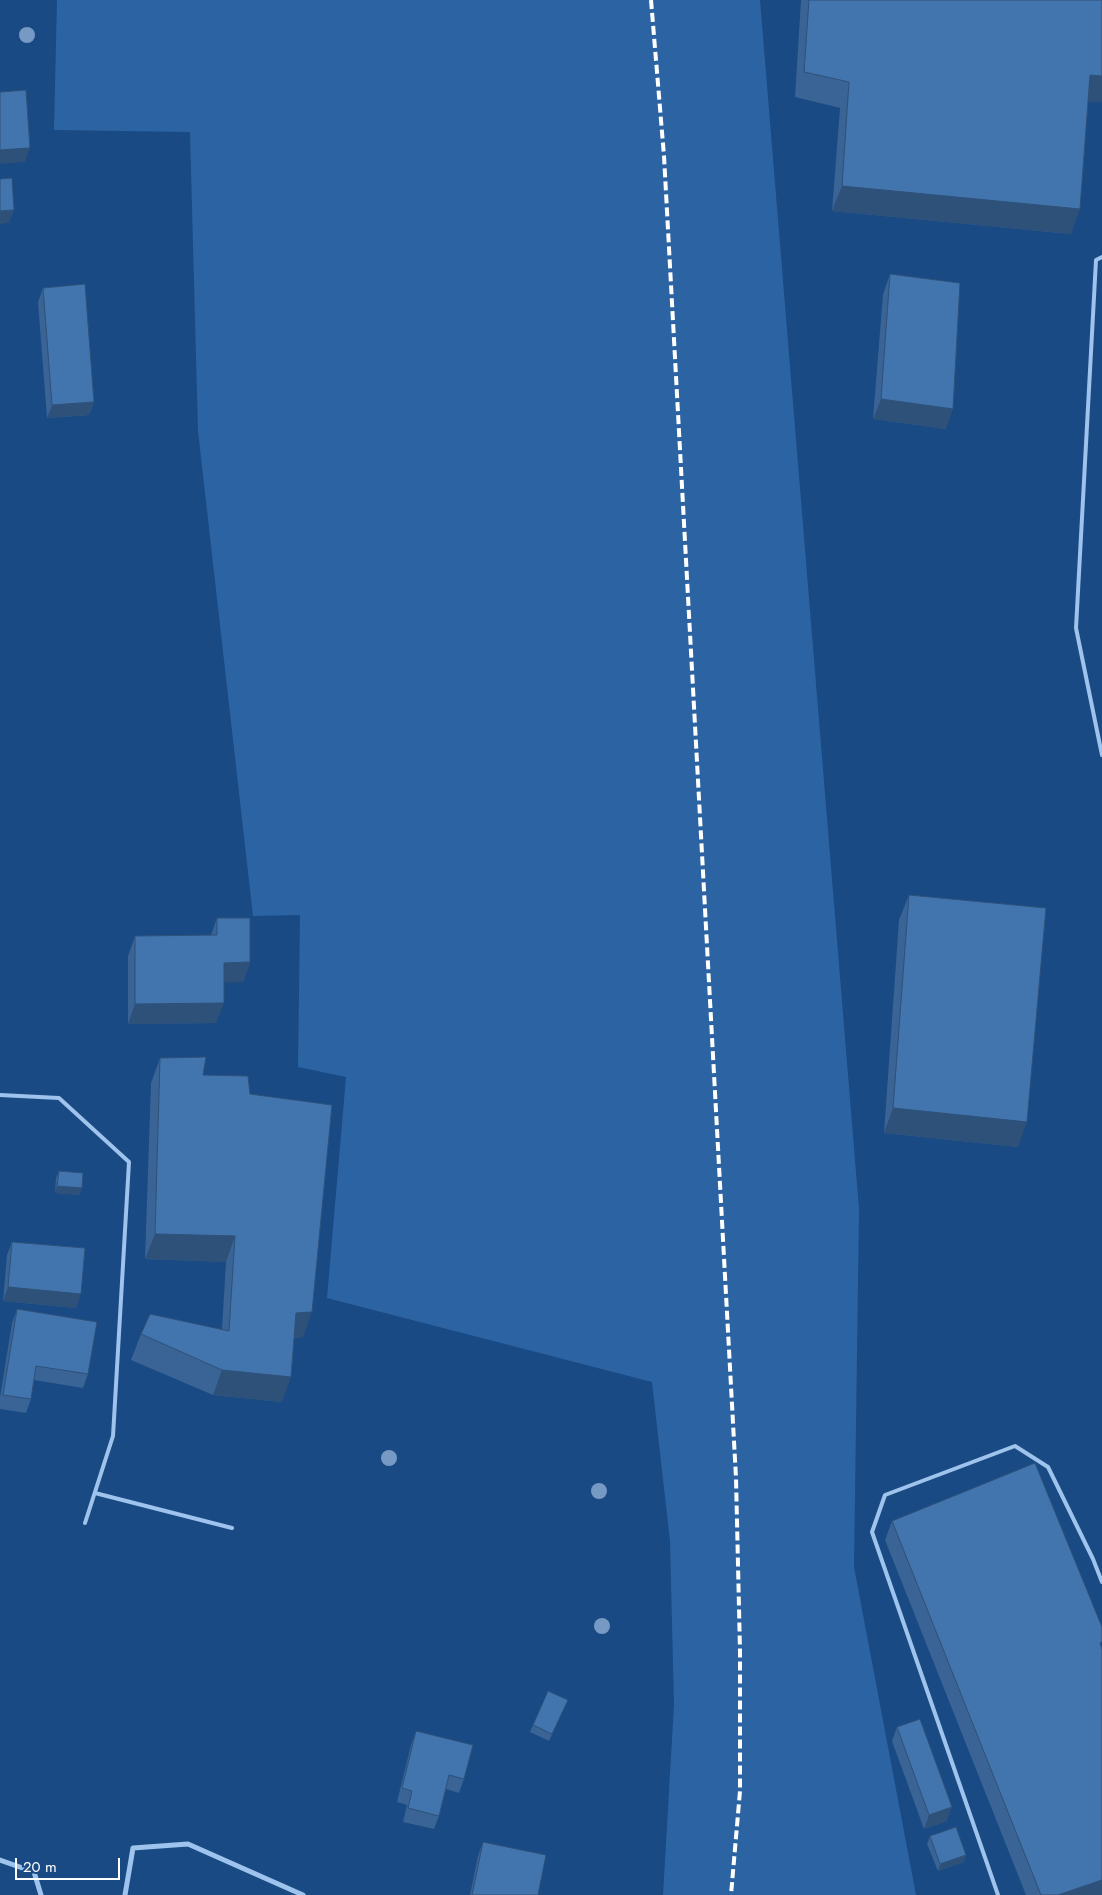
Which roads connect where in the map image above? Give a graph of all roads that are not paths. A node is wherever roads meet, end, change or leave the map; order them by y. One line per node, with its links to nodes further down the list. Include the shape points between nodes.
1 (1102, 257): 2 (lane, via 1096,260 1076,628)
2 (1102, 755)
3 (0, 1095): 4 (lane, via 59,1098 129,1162 113,1436)
4 (95, 1493): 5 (lane); 6 (lane)
5 (85, 1523)
6 (232, 1528)
7 (1102, 1582): 12 (lane, via 1048,1467 1015,1446 885,1495 872,1532)
8 (0, 1860): 9 (street, via 34,1872)
9 (42, 1895)
10 (126, 1895): 11 (street, via 133,1848 188,1844)
11 (303, 1895)
12 (998, 1895)

